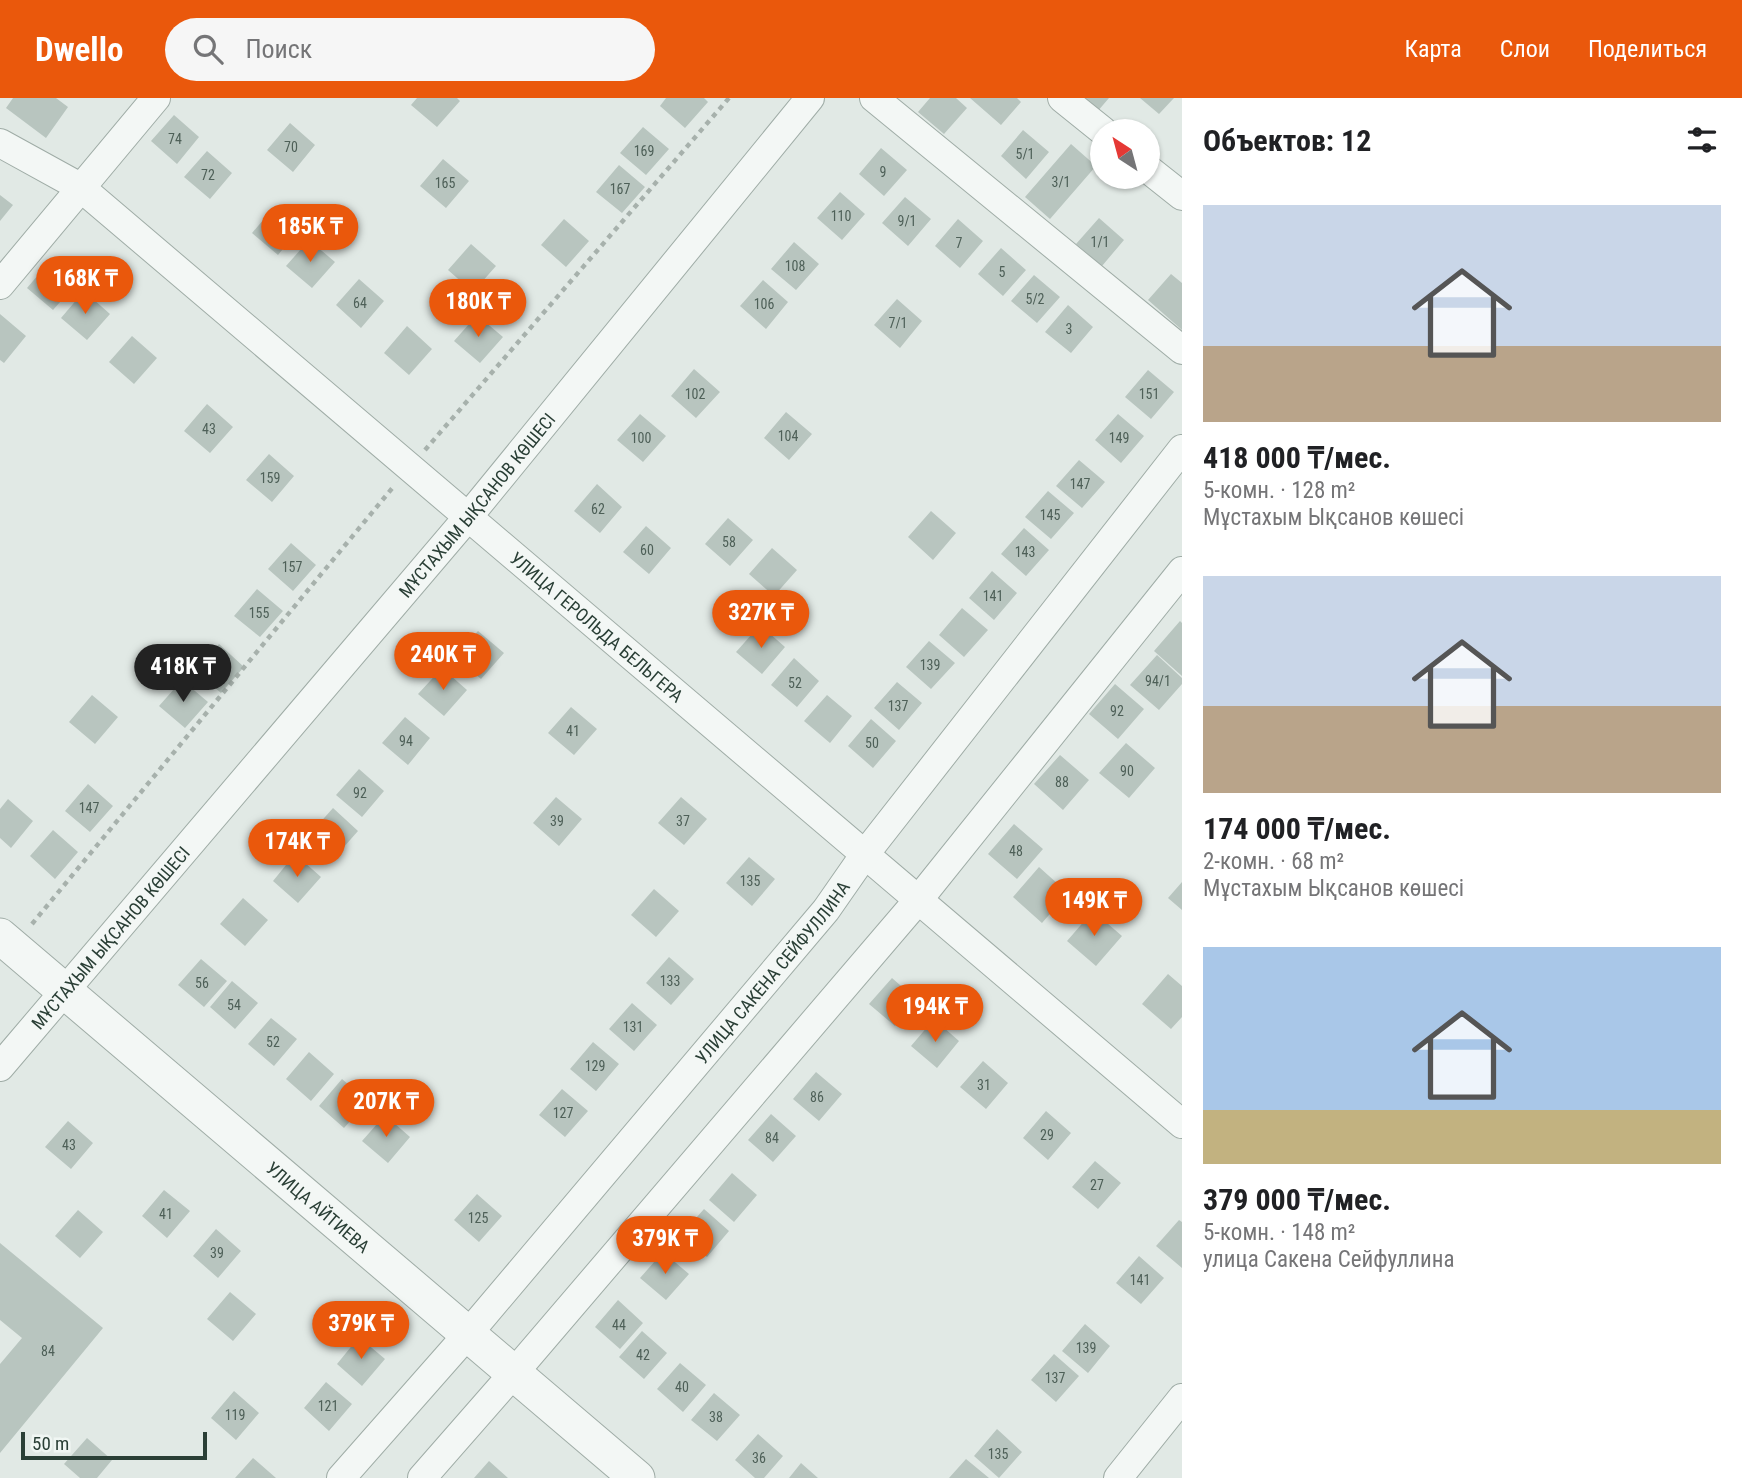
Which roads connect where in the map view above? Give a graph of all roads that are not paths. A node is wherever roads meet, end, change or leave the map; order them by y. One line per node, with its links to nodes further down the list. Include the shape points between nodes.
1 (156, 98): 8 (street)
2 (810, 98): 13 (street, МҰСТАХЫМ ЫҚСАНОВ КӨШЕСІ)
3 (874, 98): 11 (street)
4 (1062, 98): 5 (street)
5 (1090, 121)
6 (0, 143): 8 (street, УЛИЦА ГЕРОЛЬДА БЕЛЬГЕРА)
7 (1160, 179): 9 (street)
8 (80, 187): 10 (street); 13 (street, УЛИЦА ГЕРОЛЬДА БЕЛЬГЕРА)
9 (1182, 196)
10 (0, 285)
11 (1182, 350)
12 (1182, 449): 15 (street, УЛИЦА САКЕНА СЕЙФУЛЛИНА)
13 (468, 517): 15 (street, УЛИЦА ГЕРОЛЬДА БЕЛЬГЕРА); 18 (street, МҰСТАХЫМ ЫҚСАНОВ КӨШЕСІ)
14 (1182, 571): 16 (street)
15 (864, 854): 16 (street, УЛИЦА ГЕРОЛЬДА БЕЛЬГЕРА); 21 (street, УЛИЦА САКЕНА СЕЙФУЛЛИНА, via 826,910)
16 (919, 899): 20 (street, УЛИЦА ГЕРОЛЬДА БЕЛЬГЕРА); 22 (street)
17 (7, 941): 18 (street, УЛИЦА АЙТИЕВА)
18 (64, 990): 19 (street, МҰСТАХЫМ ЫҚСАНОВ КӨШЕСІ); 21 (street, УЛИЦА АЙТИЕВА)
19 (0, 1067)
20 (1182, 1124)
21 (467, 1335): 22 (street, УЛИЦА АЙТИЕВА); 24 (street, УЛИЦА САКЕНА СЕЙФУЛЛИНА)
22 (513, 1374): 25 (street); 26 (street, УЛИЦА АЙТИЕВА)
23 (1182, 1398): 27 (street)
24 (341, 1478)
25 (422, 1478)
26 (637, 1478)
27 (1118, 1478)

